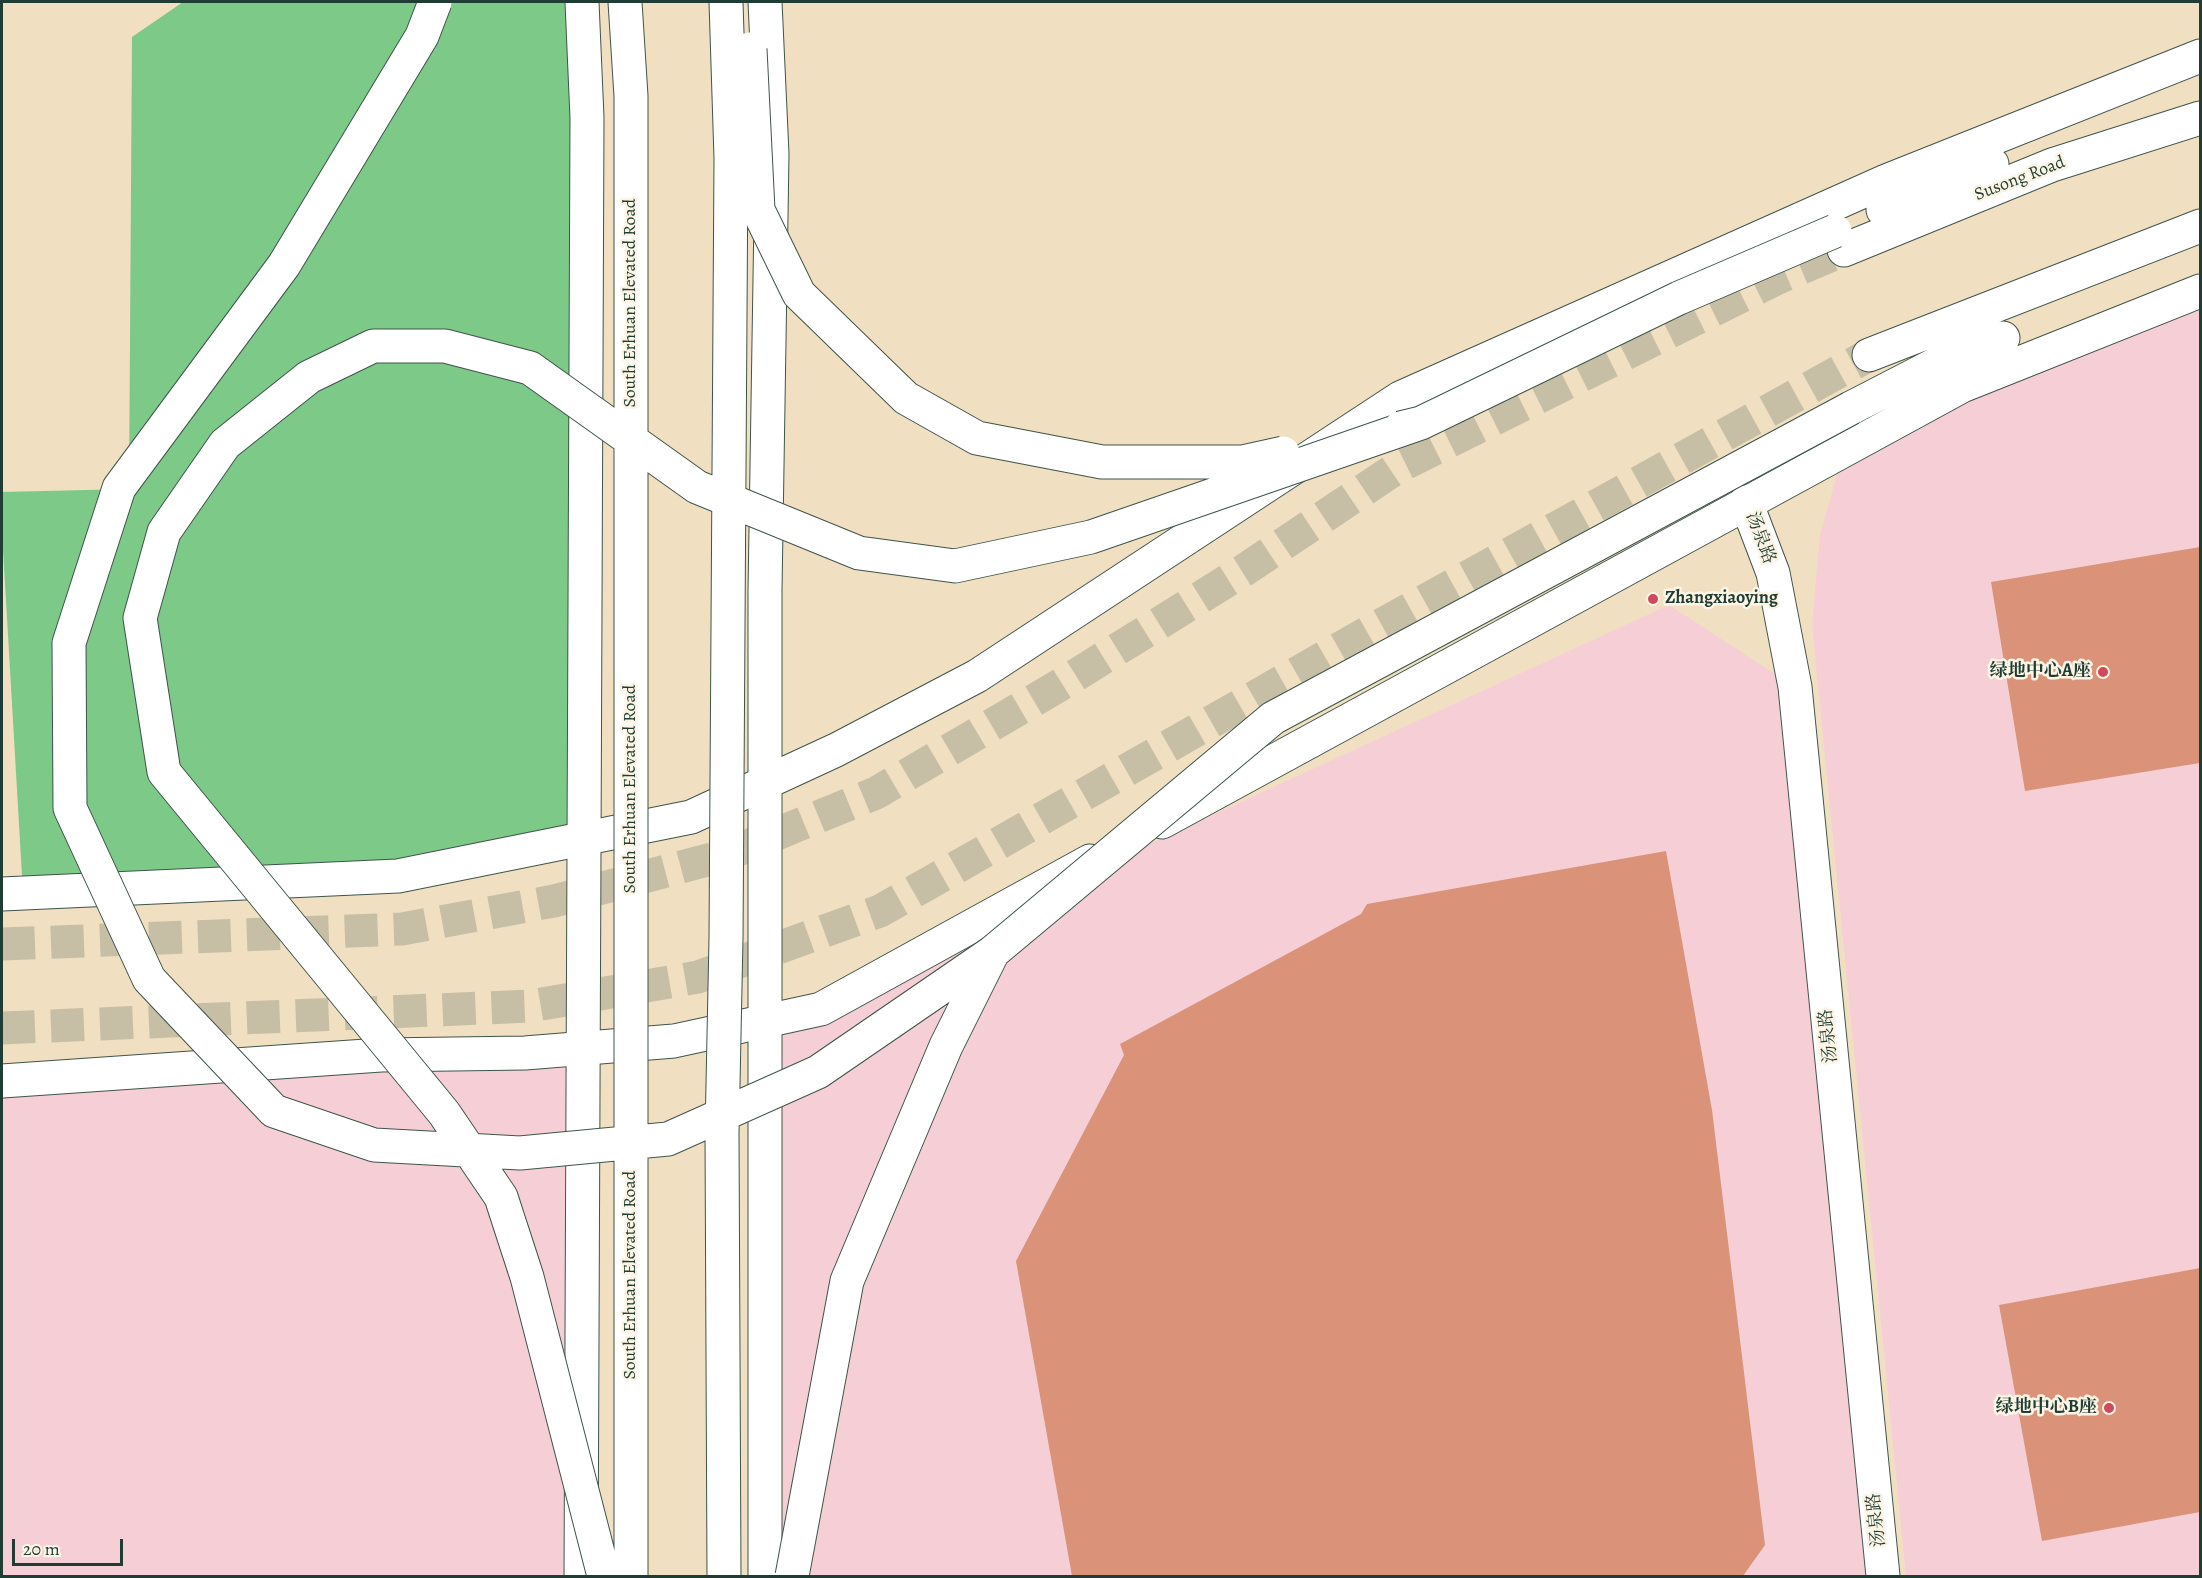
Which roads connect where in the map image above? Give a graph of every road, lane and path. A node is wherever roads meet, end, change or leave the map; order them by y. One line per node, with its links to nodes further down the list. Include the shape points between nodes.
1 (435, 2): 24 (main road, bridge, via 422,36 284,265 119,488 69,643 70,808 148,979 274,1111 374,1145 520,1153 668,1139 818,1072)
2 (582, 2): 22 (main road, via 587,118)
3 (625, 2): 30 (main road, South Erhuan Elevated Road, bridge, via 632,96)
4 (726, 2): 31 (main road, bridge, via 731,170 722,1133)
5 (746, 2): 19 (main road, bridge, via 758,210 799,294 906,398 977,438 1102,462 1242,462)
6 (765, 2): 21 (main road, via 772,154)
7 (2200, 56): 9 (main road)
8 (2200, 118): 11 (main road, Susong Road)
9 (1932, 163): 10 (main road); 21 (main road, via 1400,398 977,676)
10 (1992, 164): 11 (main road); 13 (main road)
11 (2052, 165): 13 (main road, Susong Road)
12 (2200, 226): 14 (main road)
13 (1840, 241): 19 (main road, bridge, via 1679,298)
14 (2046, 286): 16 (main road); 17 (main road)
15 (2200, 291): 18 (main road)
16 (2002, 338): 18 (main road); 24 (main road, bridge, via 1942,361 1851,408 1273,718)
17 (1869, 356)
18 (1962, 386): 20 (main road)
19 (1421, 423): 29 (main road, bridge, via 1091,537 955,566 859,553 697,487 530,368 445,346 373,346 309,377 225,444 164,532 140,618 164,772 444,1113 501,1197 527,1277)
20 (1746, 502): 25 (main road, via 821,1009); 34 (main road, 汤泉路, via 1773,573 1795,687)
21 (764, 783): 22 (main road, via 691,817); 25 (main road)
22 (584, 838): 23 (main road, via 398,876); 26 (main road)
23 (2, 894)
24 (993, 952): 33 (main road, bridge, via 946,1046 847,1281)
25 (765, 1021): 26 (main road, via 674,1041); 32 (main road)
26 (583, 1048): 27 (main road, via 381,1055); 28 (main road)
27 (2, 1081)
28 (581, 1576)
29 (604, 1576)
30 (631, 1576)
31 (724, 1576)
32 (765, 1576)
33 (792, 1576)
34 (1883, 1576)

